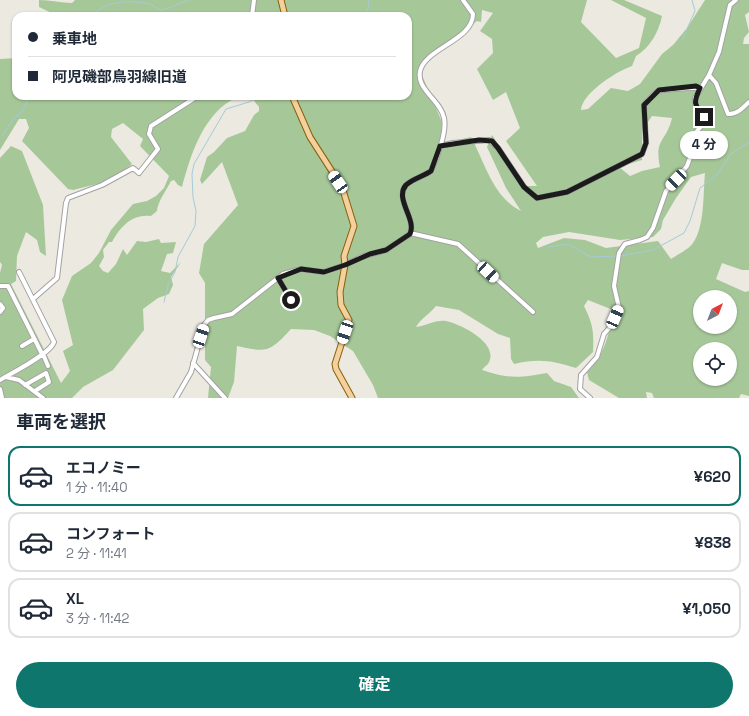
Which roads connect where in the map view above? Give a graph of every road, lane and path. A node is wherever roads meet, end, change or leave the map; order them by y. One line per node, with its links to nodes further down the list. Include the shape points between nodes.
1 (254, 0): 5 (street)
2 (281, 0): 6 (main road)
3 (463, 0): 12 (street, via 473,14 468,27 427,60 421,71 421,82 444,118 445,127)
4 (736, 0): 7 (street, via 730,5 719,52)
5 (252, 12)
6 (284, 12)
7 (709, 75): 8 (street); 11 (street, via 716,83 728,114 739,111)
8 (700, 88): 12 (street, via 696,86 676,90 663,89 656,92 644,105 646,143 642,154 567,192 537,198 524,187 498,148 489,140); 38 (street, via 695,104 704,117 704,122 697,131 687,166 666,191 653,228 647,237 625,244 620,253 614,286 619,308 612,325 604,334 597,357 581,375 580,389)
9 (192, 100): 18 (street, via 151,126 149,134 158,149 139,173 133,168 102,185 68,198 57,278)
10 (294, 100): 14 (main road, via 310,138 342,187 350,210 354,226 344,256)
11 (749, 102)
12 (440, 146): 13 (street, via 431,171 404,188 403,195 412,225)
13 (410, 233): 14 (street, via 386,250); 22 (street, via 458,244)
14 (345, 265): 16 (street, via 324,272 301,269); 37 (main road, via 340,292 348,320 335,364)
15 (19, 272): 18 (street)
16 (278, 278): 19 (street); 26 (street, via 232,314 208,320 204,325)
17 (0, 286): 23 (street, via 8,286)
18 (33, 299): 25 (street, via 54,342)
19 (291, 300)
20 (0, 304): 21 (street, via 3,308)
21 (0, 312)
22 (533, 312)
23 (34, 339): 24 (street); 25 (street)
24 (22, 346)
25 (42, 354): 27 (street); 28 (street)
26 (193, 363): 35 (street, via 191,372); 36 (street)
27 (48, 366)
28 (6, 377): 29 (street); 30 (street)
29 (0, 380)
30 (25, 384): 32 (street); 32 (street, via 46,373 49,382)
31 (0, 389): 33 (street)
32 (35, 391): 34 (street)
33 (2, 398)
34 (43, 398)
35 (176, 398)
36 (225, 398)
37 (352, 398)
38 (590, 398)

